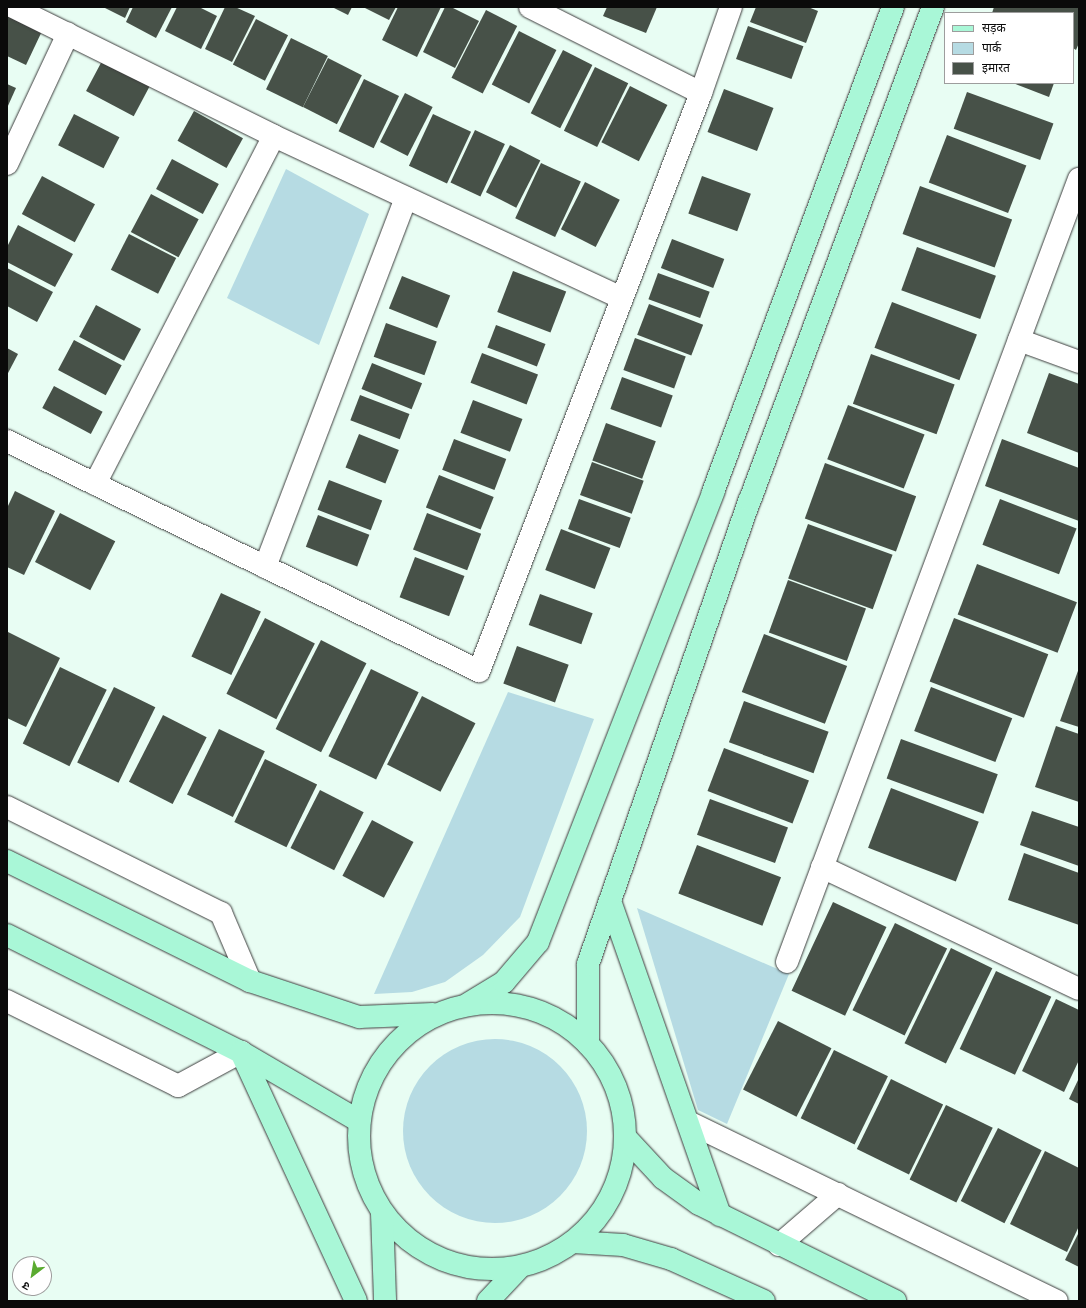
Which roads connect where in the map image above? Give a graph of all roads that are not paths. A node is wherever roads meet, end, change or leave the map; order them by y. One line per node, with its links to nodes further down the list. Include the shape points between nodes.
1 (13, 7): 6 (street)
2 (530, 7): 7 (street)
3 (731, 7): 7 (street)
4 (893, 7): 27 (street, via 710,500 538,942 504,982)
5 (933, 7): 21 (street, via 750,500)
6 (68, 34): 8 (street); 9 (street)
7 (701, 93): 12 (street)
8 (274, 136): 11 (street); 16 (street)
9 (7, 164)
10 (1079, 179): 13 (street)
11 (406, 198): 12 (street); 17 (street)
12 (620, 297): 17 (street, via 479,671)
13 (1019, 340): 14 (street); 20 (street)
14 (1079, 362)
15 (7, 441): 16 (street)
16 (95, 484): 17 (street)
17 (265, 567)
18 (7, 807): 24 (street, via 221,913)
19 (7, 861): 24 (street)
20 (822, 867): 23 (street); 25 (street)
21 (610, 901): 29 (street, via 588,964); 32 (street)
22 (7, 935): 30 (street)
23 (787, 962)
24 (250, 981): 28 (street, via 359,1017)
25 (1079, 989)
26 (7, 1001): 30 (street, via 178,1086)
27 (468, 1004): 28 (street); 29 (street, via 500,1003 532,1009 562,1023)
28 (433, 1014): 31 (street, via 409,1030 383,1058 365,1091)
29 (588, 1044): 33 (street, via 605,1065 617,1090)
30 (241, 1052): 31 (street); 41 (street)
31 (359, 1121): 35 (street, via 359,1158 368,1186)
32 (688, 1122): 34 (street); 36 (street)
33 (625, 1137): 36 (street, via 663,1178 699,1204); 37 (street, via 624,1158 611,1197 600,1214)
34 (838, 1194): 38 (street); 46 (street)
35 (382, 1212): 39 (street, via 409,1241 443,1260 481,1269); 42 (street)
36 (720, 1215): 38 (street)
37 (573, 1242): 39 (street, via 543,1260); 40 (street, via 623,1245 671,1259)
38 (779, 1245): 45 (street)
39 (520, 1266): 43 (street)
40 (728, 1293): 44 (street)
41 (356, 1301)
42 (385, 1301)
43 (488, 1301)
44 (764, 1301)
45 (895, 1301)
46 (1057, 1301)

